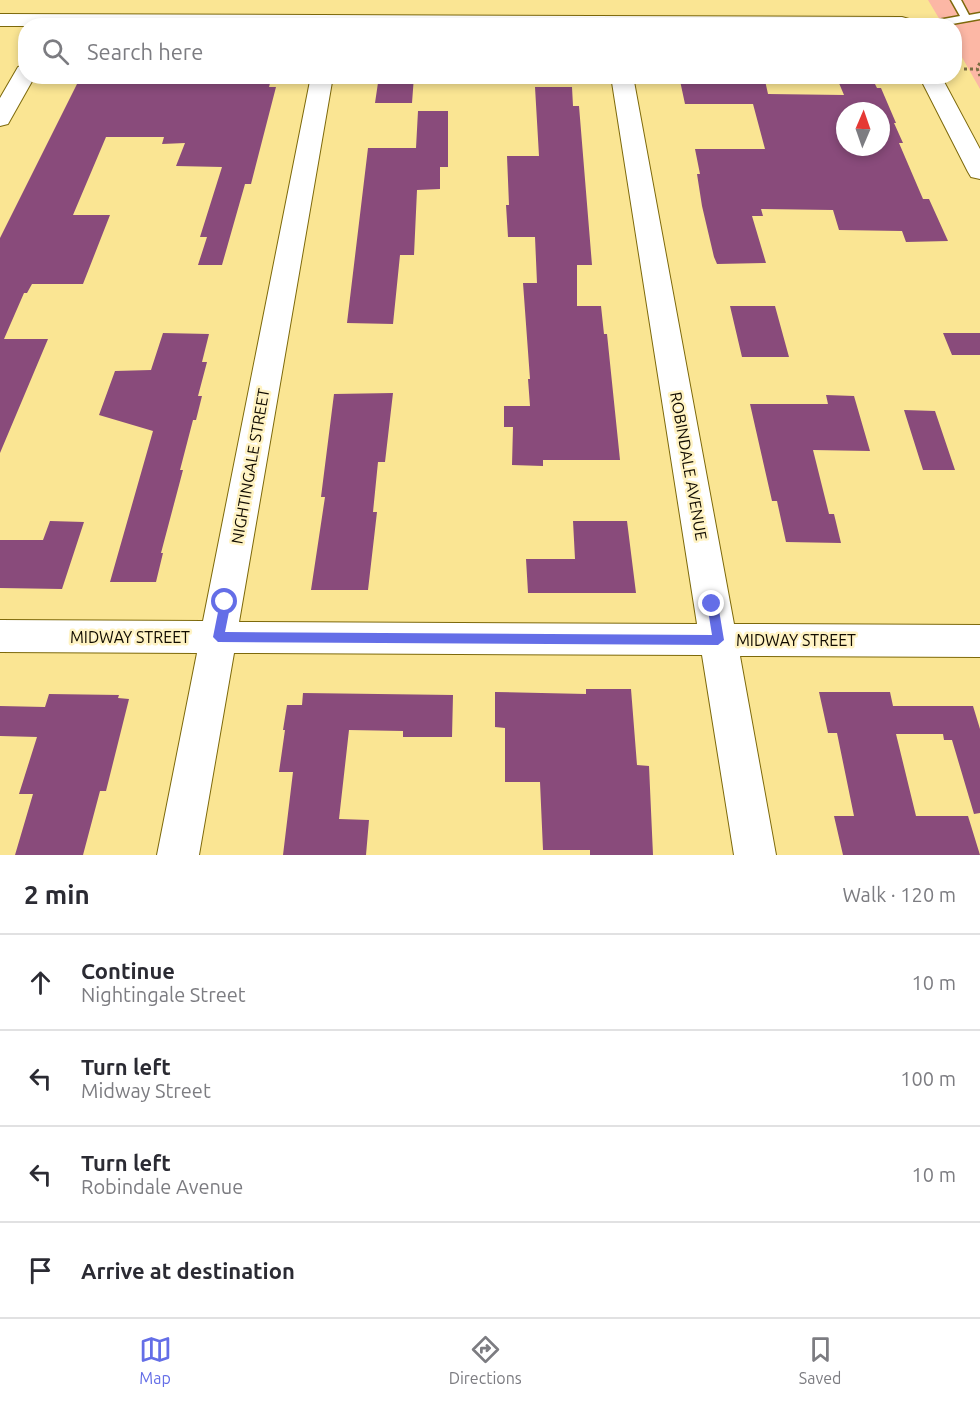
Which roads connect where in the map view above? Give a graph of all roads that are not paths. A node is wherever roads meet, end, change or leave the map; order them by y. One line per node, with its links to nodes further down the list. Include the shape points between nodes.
1 (65, 0): 7 (street)
2 (336, 0): 8 (street)
3 (608, 0): 9 (street)
4 (956, 0): 6 (lane)
5 (980, 16): 6 (lane)
6 (965, 17): 10 (lane)
7 (55, 18)
8 (333, 18)
9 (611, 18)
10 (960, 18)
11 (0, 20): 12 (street)
12 (18, 21)
13 (19, 84): 17 (street)
14 (321, 84): 20 (street, NIGHTINGALE STREET)
15 (622, 84): 21 (street, ROBINDALE AVENUE)
16 (934, 84): 18 (street)
17 (0, 119)
18 (980, 172)
19 (0, 636): 20 (street, MIDWAY STREET)
20 (218, 637): 21 (street, MIDWAY STREET); 23 (street, NIGHTINGALE STREET)
21 (718, 640): 22 (street, MIDWAY STREET); 24 (street, ROBINDALE AVENUE)
22 (980, 641)
23 (178, 855)
24 (755, 855)

